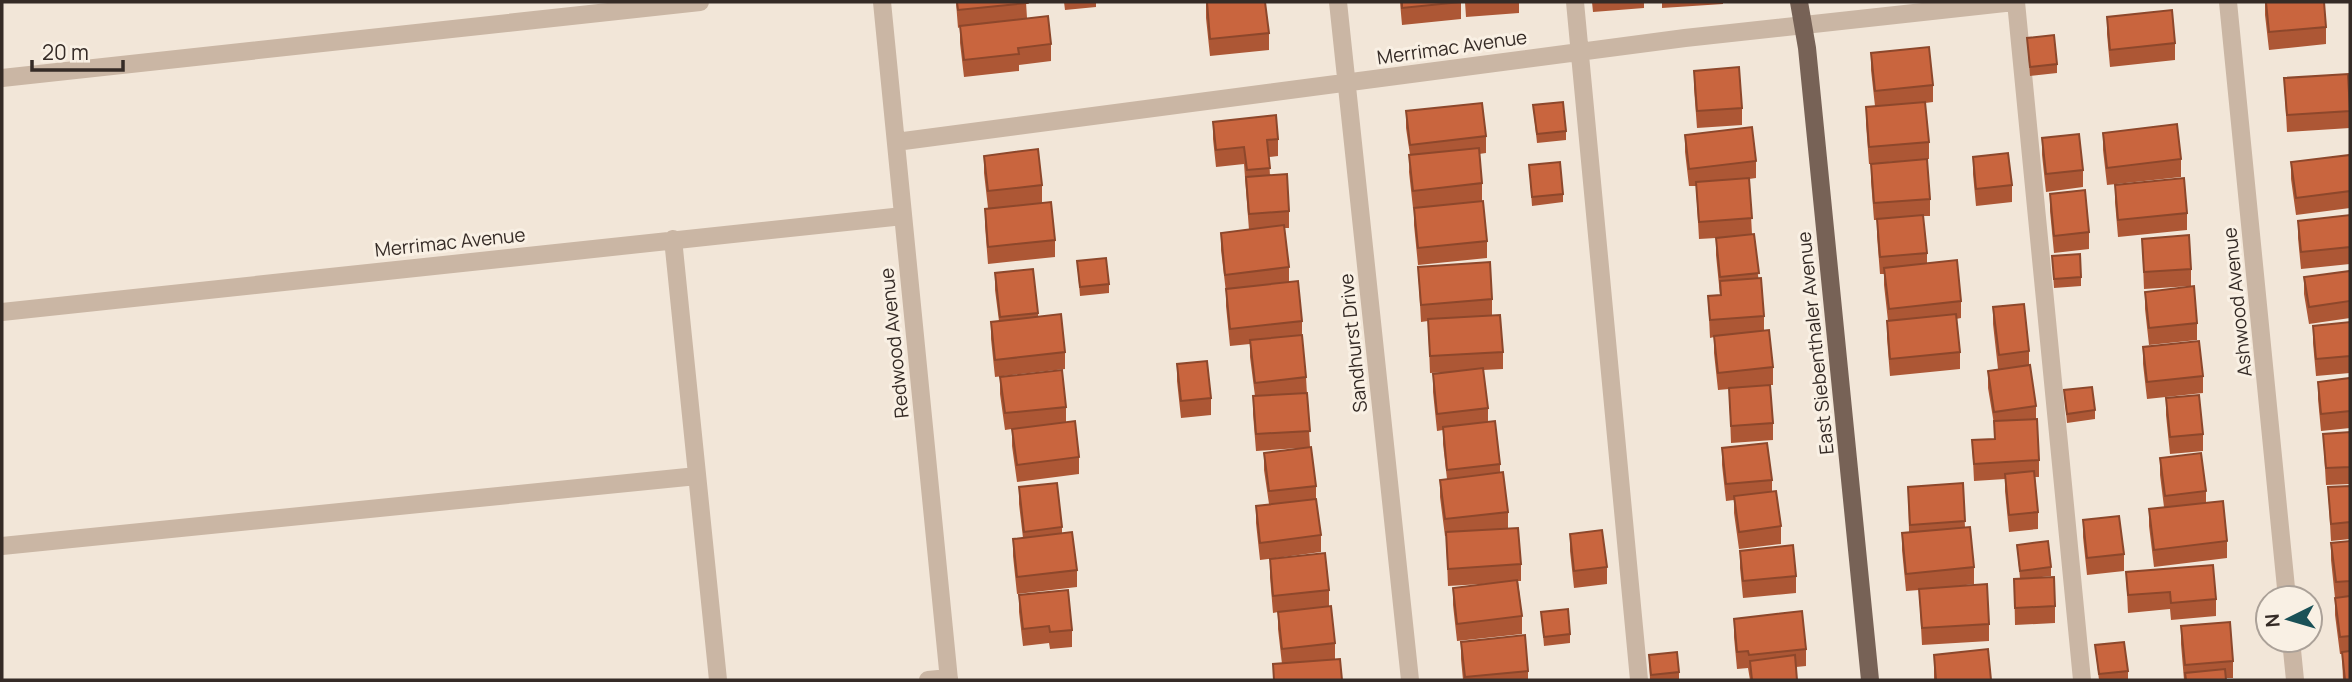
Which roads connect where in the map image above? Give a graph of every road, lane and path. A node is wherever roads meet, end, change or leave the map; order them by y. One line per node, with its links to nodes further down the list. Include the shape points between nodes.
1 (700, 2): 10 (street)
2 (883, 2): 12 (street, Redwood Avenue)
3 (1338, 2): 11 (street, Sandhurst Drive)
4 (1575, 2): 9 (street)
5 (1799, 2): 8 (main road, East Siebenthaler Avenue)
6 (2015, 2): 8 (street, Merrimac Avenue); 26 (street)
7 (2228, 2): 18 (street, Ashwood Avenue)
8 (1803, 24): 9 (street, Merrimac Avenue); 25 (main road, East Siebenthaler Avenue)
9 (1579, 52): 11 (street, Merrimac Avenue); 24 (street)
10 (2, 78)
11 (1346, 82): 12 (street, Merrimac Avenue); 23 (street, Sandhurst Drive)
12 (896, 142): 13 (street, Redwood Avenue)
13 (902, 216): 14 (street, Merrimac Avenue); 20 (street, Redwood Avenue)
14 (673, 239): 15 (street, Merrimac Avenue); 16 (street)
15 (2, 312)
16 (697, 476): 17 (street); 21 (street)
17 (2, 546)
18 (2286, 584)
19 (2292, 654): 27 (street)
20 (949, 679): 22 (street)
21 (718, 680)
22 (929, 680)
23 (1410, 680)
24 (1639, 680)
25 (1870, 680)
26 (2082, 680)
27 (2295, 680)

